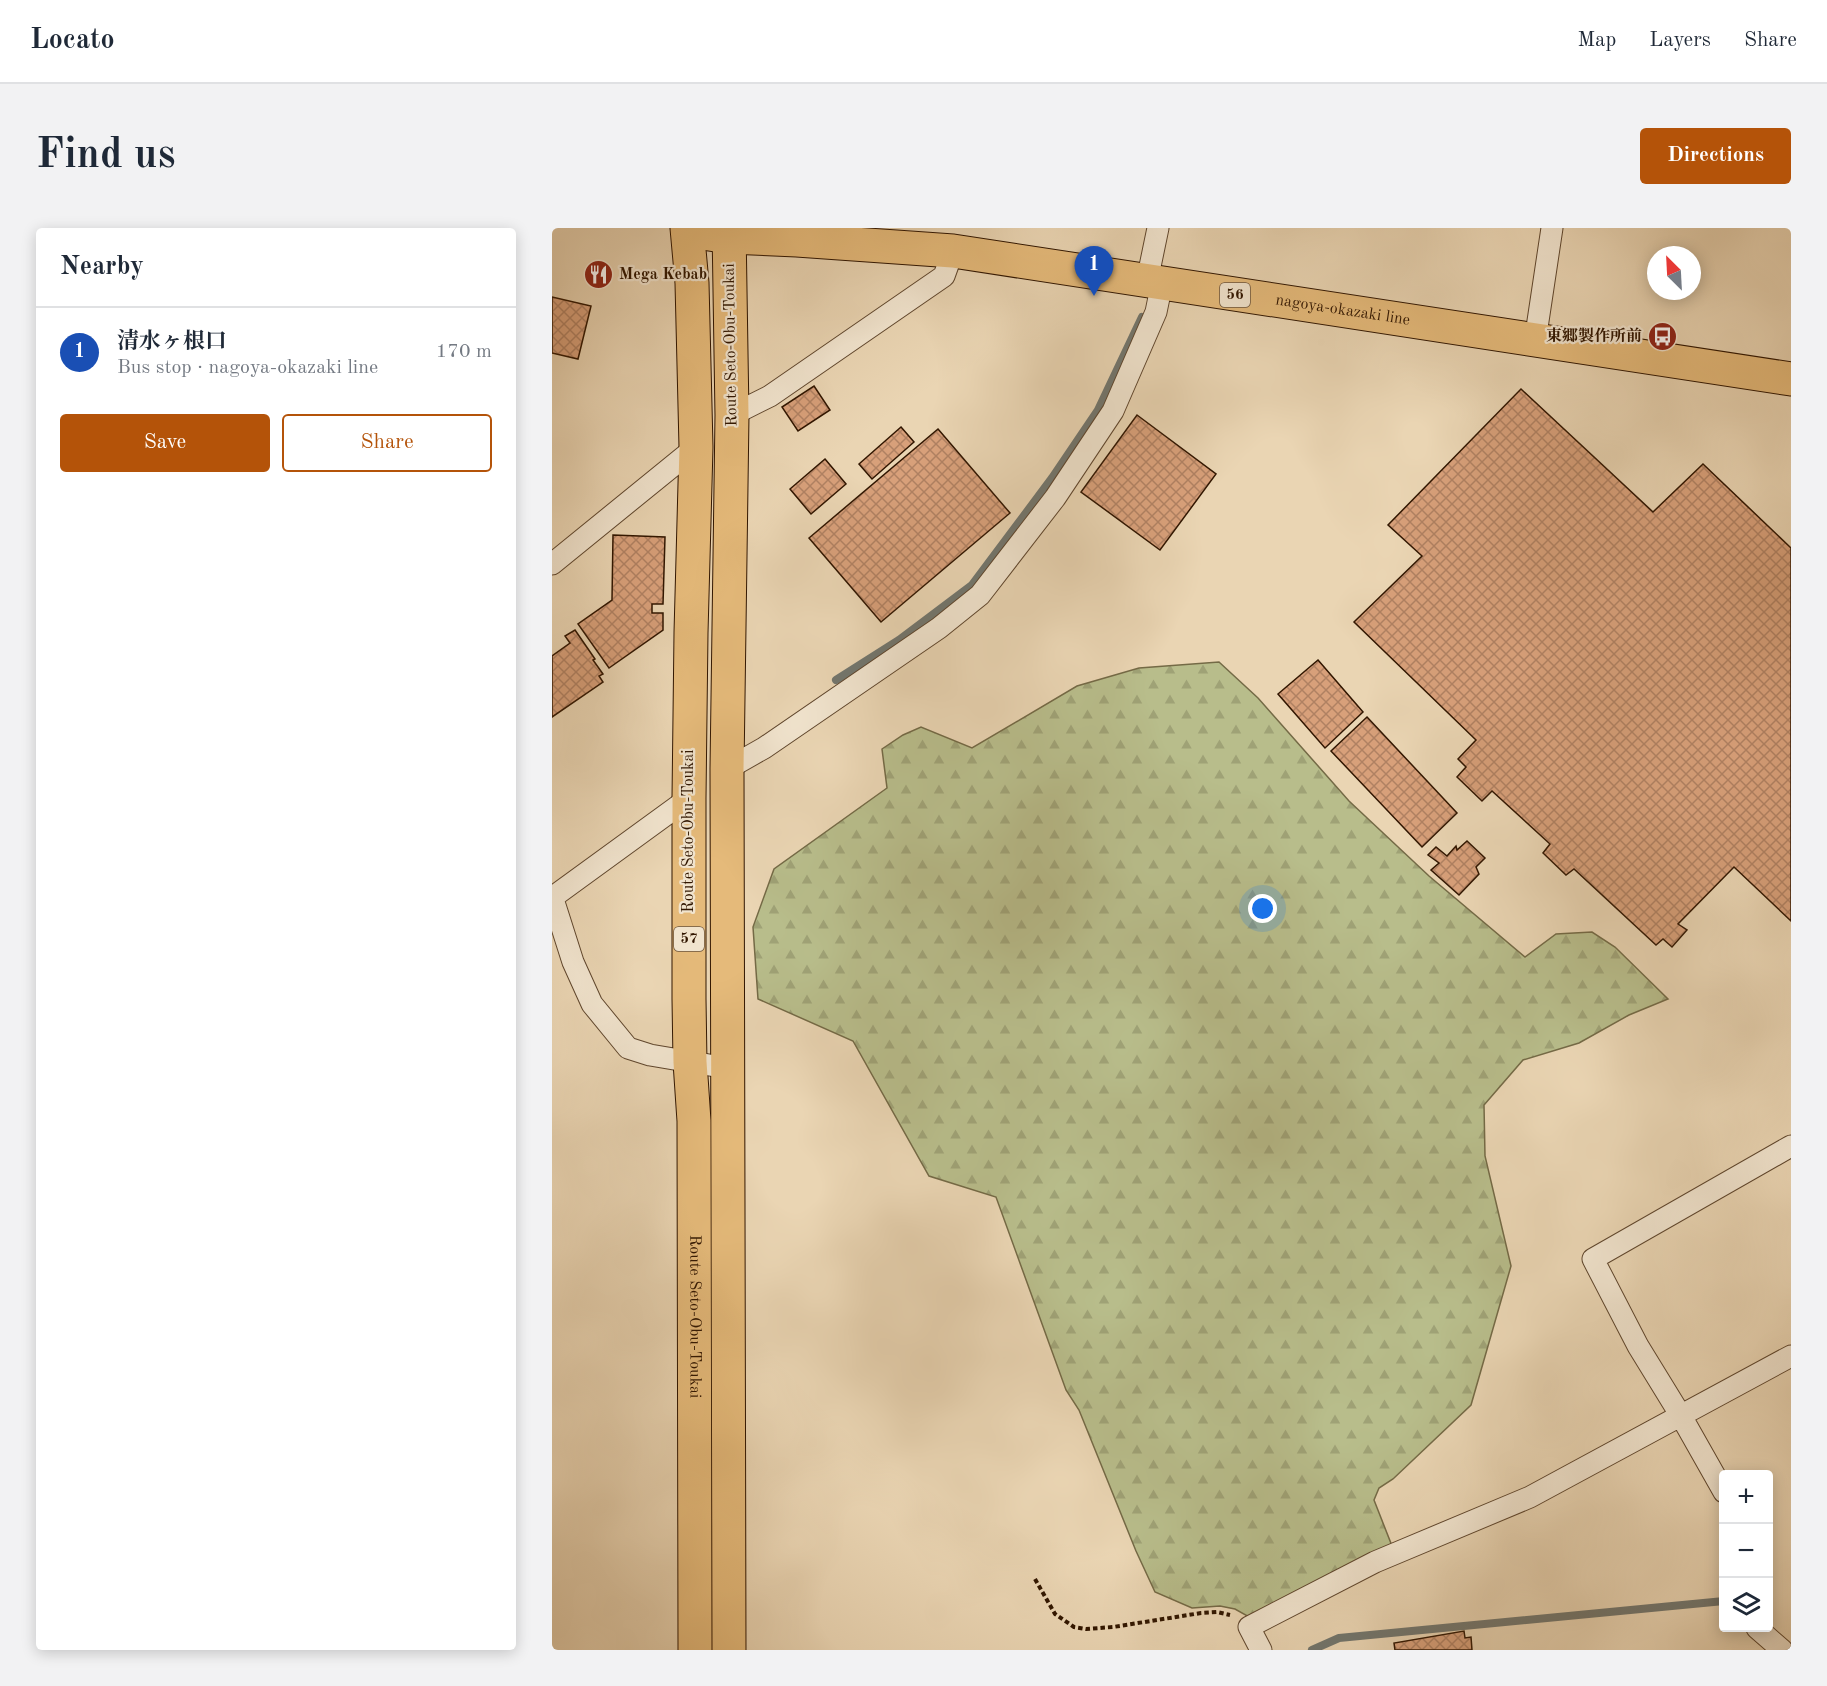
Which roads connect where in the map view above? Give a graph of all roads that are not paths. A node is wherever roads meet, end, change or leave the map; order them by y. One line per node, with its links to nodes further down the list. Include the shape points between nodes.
1 (1158, 228): 6 (street)
2 (1552, 228): 7 (street)
3 (684, 229): 4 (main road, nagoya-okazaki line / 56); 10 (main road, Route Seto-Obu-Toukai / 57, via 692,283)
4 (729, 232): 5 (main road, nagoya-okazaki line / 56); 9 (main road, Route Seto-Obu-Toukai / 57)
5 (953, 251): 6 (main road, nagoya-okazaki line / 56); 9 (street, via 944,276 770,396)
6 (1154, 282): 7 (main road, nagoya-okazaki line / 56); 12 (street, via 1156,312 1113,411 1055,498 980,595 939,628 764,748)
7 (1535, 341): 8 (main road, nagoya-okazaki line / 56)
8 (1791, 379)
9 (732, 415): 12 (main road, Route Seto-Obu-Toukai / 57)
10 (696, 447): 11 (street); 13 (main road, Route Seto-Obu-Toukai / 57)
11 (552, 564)
12 (727, 769): 16 (main road, Route Seto-Obu-Toukai / 57)
13 (689, 798): 14 (street); 15 (main road, Route Seto-Obu-Toukai / 57)
14 (553, 897): 15 (street, via 573,962 592,1004 628,1048)
15 (690, 1062): 16 (street); 22 (main road, Route Seto-Obu-Toukai / 57, via 694,1121)
16 (727, 1068): 23 (main road, Route Seto-Obu-Toukai / 57)
17 (1791, 1146): 19 (street, via 1593,1259 1638,1346)
18 (1791, 1356): 19 (street)
19 (1682, 1416): 20 (street); 24 (street, via 1530,1497 1375,1562 1249,1627)
20 (1719, 1483)
21 (1762, 1632): 25 (street)
22 (695, 1650)
23 (729, 1650)
24 (1261, 1650)
25 (1782, 1650)

